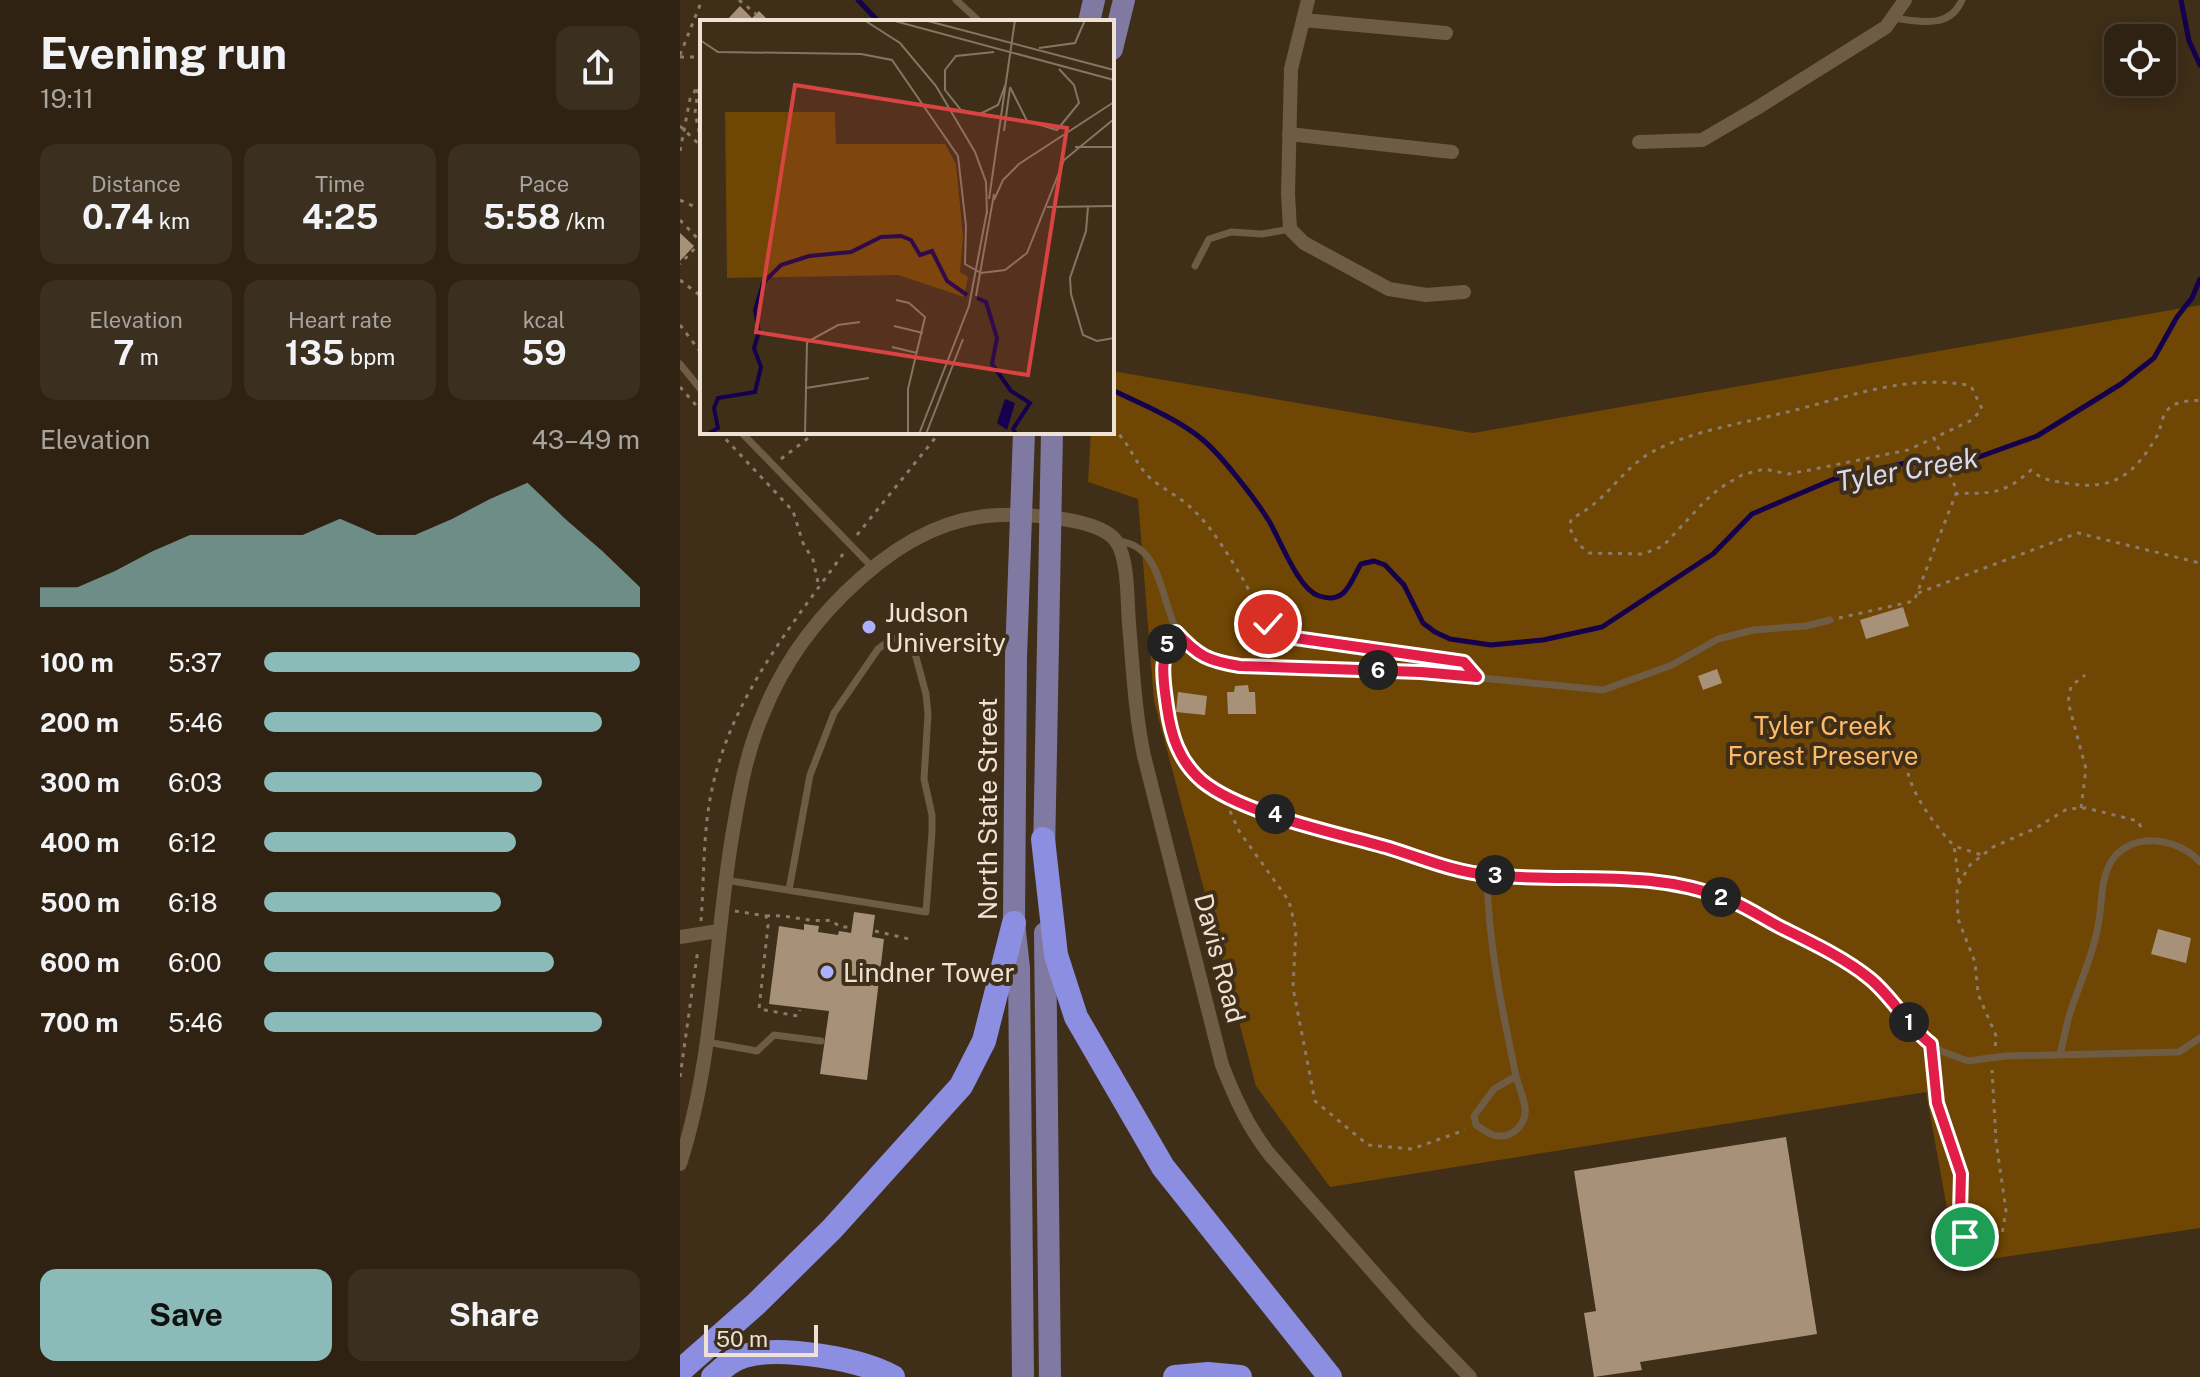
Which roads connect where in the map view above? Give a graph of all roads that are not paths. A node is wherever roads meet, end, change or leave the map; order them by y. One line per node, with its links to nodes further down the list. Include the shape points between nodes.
1 (956, 0): 8 (lane)
2 (1094, 0): 9 (main road)
3 (1124, 0): 12 (main road)
4 (1308, 0): 10 (street)
5 (1905, 0): 7 (street)
6 (1962, 0): 7 (lane, via 1944,21)
7 (1893, 18): 14 (street, via 1702,140)
8 (978, 20)
9 (1089, 20)
10 (1303, 20): 11 (street); 13 (street, via 1291,69)
11 (1446, 33)
12 (1114, 41)
13 (1289, 134): 15 (street); 16 (street)
14 (1639, 142)
15 (1452, 152)
16 (1290, 229): 17 (lane, via 1221,234 1209,239); 18 (street, via 1304,243 1389,289 1426,295)
17 (1195, 266)
18 (1464, 292)
19 (680, 364): 20 (lane)
20 (700, 389)
21 (743, 434): 27 (lane)
22 (1024, 434): 24 (main road, North State Street)
23 (1052, 434): 25 (main road)
24 (1021, 515): 25 (street); 27 (street, via 949,524); 35 (main road, North State Street)
25 (1048, 519): 26 (street, via 1082,523); 30 (main road)
26 (1116, 541): 29 (lane, via 1131,542 1146,553); 52 (street, Davis Road, via 1126,576 1144,756 1222,1065 1241,1111 1270,1155)
27 (873, 568): 33 (street, via 808,634 775,687 742,777)
28 (1830, 620): 29 (lane, via 1718,639 1672,665 1603,690 1421,672 1240,666 1193,651)
29 (1176, 632): 32 (lane, via 1164,649 1170,730 1189,768 1224,796)
30 (1043, 839): 48 (main road); 51 (highway, via 1056,955 1076,1017 1163,1167)
31 (2200, 862): 41 (lane, via 2165,842 2145,841 2121,849 2111,862 2088,969)
32 (1487, 875): 41 (lane, via 1675,882 1727,899 1829,952 1869,978 1918,1034 1941,1051 1968,1061); 42 (lane, via 1487,909)
33 (725, 880): 34 (lane); 36 (street)
34 (789, 890): 34 (lane, via 810,775 834,713 878,649 891,639 907,638 928,714 924,779 932,832 926,912)
35 (1014, 923): 44 (highway, via 984,1041 961,1086 832,1229); 47 (main road, North State Street, via 1019,968)
36 (718, 931): 37 (street); 40 (street)
37 (680, 937)
38 (2200, 1038): 41 (lane, via 2179,1052)
39 (821, 1041): 40 (lane, via 774,1035 757,1051)
40 (706, 1042): 43 (street, via 695,1114)
41 (2060, 1055)
42 (1516, 1076): 42 (lane, via 1494,1089 1474,1116 1476,1125 1491,1135 1518,1130 1525,1119)
43 (680, 1164)
44 (680, 1371)
45 (713, 1377): 46 (highway, via 747,1355 769,1353 834,1358)
46 (893, 1377)
47 (1023, 1377)
48 (1050, 1377)
49 (1175, 1377): 50 (highway)
50 (1240, 1377)
51 (1330, 1377)
52 (1470, 1377)

